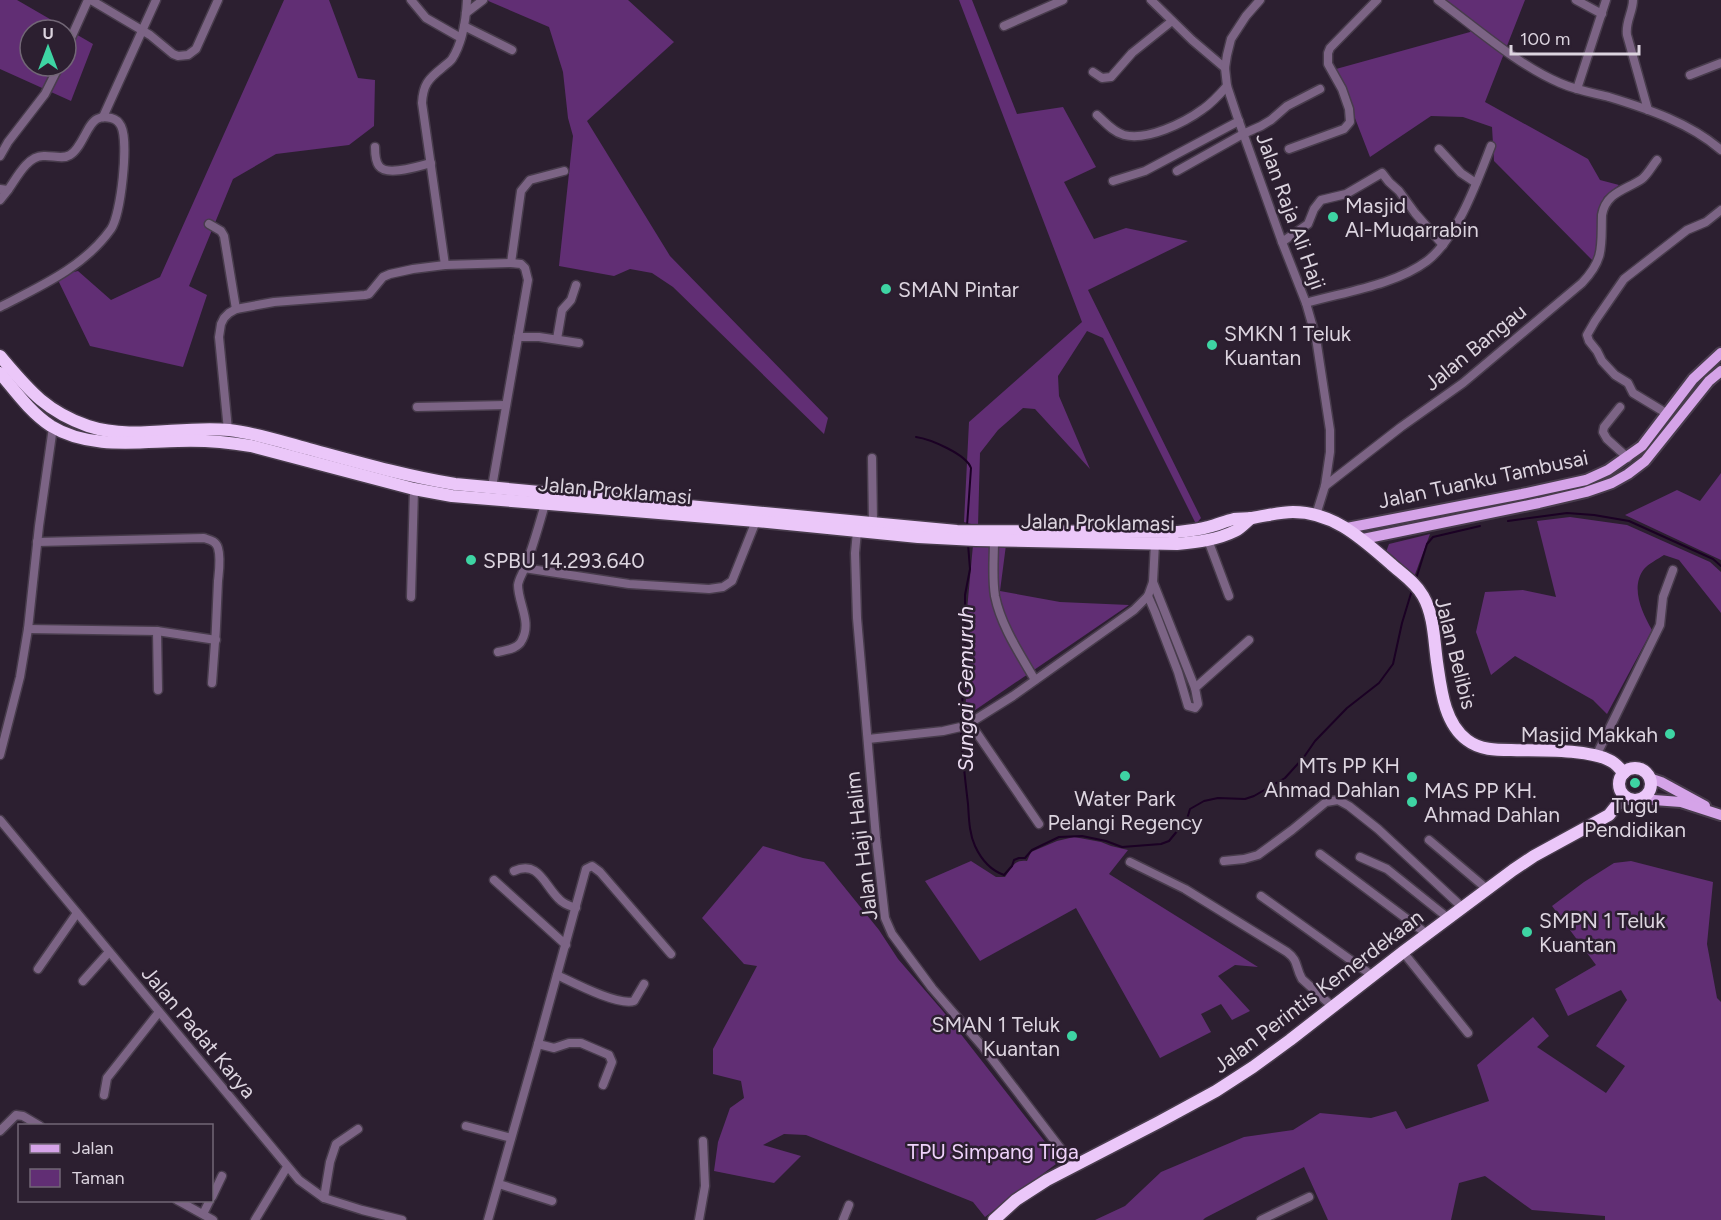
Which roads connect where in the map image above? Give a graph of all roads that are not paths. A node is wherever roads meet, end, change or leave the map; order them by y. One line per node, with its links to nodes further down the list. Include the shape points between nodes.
1 (89, 0): 18 (street); 21 (street)
2 (156, 0): 21 (street)
3 (218, 0): 21 (street, via 196,49 188,55 173,54)
4 (411, 0): 22 (street, via 426,18)
5 (467, 0): 15 (street)
6 (483, 0): 15 (street)
7 (1063, 0): 20 (street)
8 (1151, 0): 17 (street)
9 (1260, 0): 25 (street, Jalan Raja Ali Haji, via 1232,39)
10 (1377, 0): 39 (street, via 1328,53 1328,64 1342,89 1350,122 1344,129)
11 (1438, 0): 31 (street, via 1530,67)
12 (1575, 0): 16 (street)
13 (1606, 0): 16 (street)
14 (1633, 0): 32 (street, via 1626,34)
15 (466, 14): 19 (street)
16 (1602, 14): 31 (street)
17 (1172, 21): 25 (street); 26 (street, via 1132,53 1111,77 1102,78)
18 (78, 23)
19 (464, 26): 22 (street); 23 (street)
20 (1004, 27)
21 (141, 30): 34 (street)
22 (462, 38): 44 (street, via 451,61 423,90)
23 (512, 50)
24 (1721, 63): 27 (street)
25 (1225, 68): 29 (street, Jalan Raja Ali Haji)
26 (1093, 72)
27 (1690, 75)
28 (53, 78): 42 (street)
29 (1227, 86): 33 (street, via 1202,110 1145,136 1124,135); 35 (street, Jalan Raja Ali Haji)
30 (1320, 88): 36 (street)
31 (1577, 89): 32 (street)
32 (1648, 110): 41 (street, via 1690,128)
33 (1097, 115)
34 (103, 117): 49 (street, via 93,123 70,155 30,160); 59 (street, via 116,120 125,138 118,214 112,227 74,267)
35 (1239, 121): 36 (street, Jalan Raja Ali Haji); 47 (street, via 1145,171)
36 (1244, 134): 46 (street); 53 (street, Jalan Raja Ali Haji)
37 (1491, 146): 48 (street)
38 (375, 147): 44 (street, via 376,161 386,170)
39 (1289, 149)
40 (1439, 149): 48 (street)
41 (1721, 150)
42 (0, 156)
43 (1657, 160): 77 (street, Jalan Bangau, via 1643,178 1608,200 1603,209 1600,255 1592,273 1582,283 1463,383)
44 (430, 163): 56 (street)
45 (564, 171): 55 (street, via 530,180 521,191)
46 (1177, 171)
47 (1113, 181)
48 (1476, 183): 54 (street)
49 (4, 189): 50 (street)
50 (0, 200)
51 (1721, 210): 71 (street, via 1687,230 1624,279 1587,335 1602,361 1633,393)
52 (209, 224): 60 (street, via 224,236)
53 (1282, 242): 54 (street, via 1308,224 1321,200 1346,194 1382,173); 58 (street, Jalan Raja Ali Haji)
54 (1443, 245): 58 (street, via 1406,272)
55 (511, 263): 56 (street); 61 (street, via 521,264 528,273)
56 (445, 265): 60 (street, via 390,274 365,295)
57 (576, 285): 62 (street, via 562,310)
58 (1306, 303): 77 (street, Jalan Raja Ali Haji, via 1316,338 1330,430)
59 (0, 307)
60 (236, 309): 73 (street, via 224,318 219,337)
61 (518, 337): 62 (street); 68 (street)
62 (557, 339): 63 (street)
63 (579, 343)
64 (1721, 353): 71 (main road, Jalan Tuanku Tambusai, via 1693,379)
65 (0, 356): 73 (highway, Jalan Proklamasi, via 49,408 90,427 111,432)
66 (1721, 371): 91 (main road, Jalan Tuanku Tambusai, via 1645,461 1612,483 1558,499)
67 (0, 373): 72 (highway, Jalan Proklamasi, via 26,404)
68 (506, 405): 69 (street); 78 (street)
69 (417, 407)
70 (1620, 407): 76 (street, via 1603,432)
71 (1666, 413): 76 (main road, Jalan Tuanku Tambusai)
72 (53, 427): 74 (highway, Jalan Proklamasi, via 96,441 227,442); 93 (street)
73 (228, 430): 74 (highway, Jalan Proklamasi)
74 (289, 450): 78 (highway, Jalan Proklamasi, via 421,478); 79 (highway, Jalan Proklamasi)
75 (872, 458): 85 (street)
76 (1628, 458): 86 (main road, Jalan Tuanku Tambusai, via 1586,480)
77 (1325, 486): 82 (street, Jalan Raja Ali Haji)
78 (492, 488): 80 (highway, Jalan Proklamasi)
79 (414, 489): 81 (highway, Jalan Proklamasi); 100 (street)
80 (583, 502): 81 (highway, Jalan Proklamasi); 84 (highway, Jalan Proklamasi); 85 (highway, Jalan Proklamasi)
81 (545, 504): 95 (street)
82 (1316, 515): 83 (highway, Jalan Proklamasi, via 1295,512); 86 (highway, Jalan Proklamasi)
83 (1251, 518): 90 (highway, Jalan Proklamasi, via 1235,519); 92 (highway, Jalan Proklamasi, via 1237,530)
84 (756, 521): 87 (highway, Jalan Proklamasi); 95 (street, via 732,581 723,587 629,584)
85 (873, 522): 88 (highway, Jalan Proklamasi)
86 (1347, 528): 91 (highway, Jalan Proklamasi)
87 (856, 531): 88 (highway, Jalan Proklamasi); 111 (street, Jalan Haji Halim, via 857,618)
88 (919, 532): 89 (highway, Jalan Proklamasi)
89 (994, 536): 90 (highway, Jalan Proklamasi); 94 (highway, Jalan Proklamasi); 106 (street, via 999,611)
90 (1177, 538): 92 (highway, Jalan Proklamasi); 94 (highway, Jalan Proklamasi)
91 (1363, 539): 113 (highway, Jalan Belibis, via 1414,585 1427,605 1448,713 1466,740 1497,750)
92 (1208, 540): 99 (street)
93 (37, 542): 101 (street); 103 (street, via 211,540 219,553)
94 (1155, 543): 97 (street)
95 (525, 568): 105 (street, via 518,585 525,633 522,642)
96 (1673, 570): 113 (street, via 1663,597 1660,625)
97 (1153, 582): 98 (street); 108 (street)
98 (1148, 596): 106 (street); 108 (street, via 1186,701 1192,708 1198,704)
99 (1229, 596)
100 (411, 597)
101 (28, 629): 102 (street); 112 (street)
102 (157, 632): 103 (street); 109 (street)
103 (216, 640): 107 (street)
104 (1249, 640): 108 (street)
105 (498, 652)
106 (1035, 680): 110 (street)
107 (212, 683)
108 (1195, 688)
109 (158, 690)
110 (964, 726): 111 (street); 120 (street)
111 (867, 739): 156 (street, Jalan Haji Halim, via 882,902 892,934)
112 (0, 755)
113 (1596, 756): 114 (highway, Jalan Belibis, via 1614,763)
114 (1624, 773): 115 (highway, via 1638,768); 116 (highway, via 1619,787)
115 (1649, 778): 117 (highway, via 1648,793); 118 (main road)
116 (1624, 796): 117 (highway); 128 (highway, Jalan Perintis Kemerdekaan, via 1609,814 1534,856)
117 (1640, 799): 118 (main road, via 1681,802)
118 (1717, 814)
119 (0, 820): 132 (street, Jalan Padat Karya)
120 (1039, 825)
121 (1429, 840): 128 (street)
122 (1320, 854): 134 (street)
123 (1360, 857): 133 (street, via 1387,869)
124 (1224, 861): 130 (street, via 1258,855 1326,802 1338,800 1378,830)
125 (1130, 862): 144 (street, via 1185,889 1287,952 1296,961 1302,979)
126 (514, 871): 131 (street, via 534,870 560,900)
127 (494, 880): 135 (street)
128 (1486, 889): 130 (highway, Jalan Perintis Kemerdekaan)
129 (1261, 896): 141 (street)
130 (1462, 907): 133 (highway, Jalan Perintis Kemerdekaan)
131 (576, 908): 135 (street); 138 (street, via 586,869 595,867)
132 (77, 913): 136 (street, Jalan Padat Karya); 139 (street)
133 (1448, 918): 134 (highway, Jalan Perintis Kemerdekaan)
134 (1427, 934): 137 (highway, Jalan Perintis Kemerdekaan)
135 (566, 945): 140 (street)
136 (109, 952): 142 (street); 145 (street, Jalan Padat Karya)
137 (1402, 952): 141 (highway, Jalan Perintis Kemerdekaan); 146 (street)
138 (671, 954)
139 (38, 969)
140 (557, 975): 143 (street, via 625,1003 634,1002); 147 (street)
141 (1373, 976): 144 (highway, Jalan Perintis Kemerdekaan)
142 (82, 981)
143 (644, 984)
144 (1333, 1007): 156 (highway, Jalan Perintis Kemerdekaan, via 1216,1090)
145 (159, 1012): 149 (street, via 107,1078); 157 (street, Jalan Padat Karya)
146 (1468, 1033)
147 (538, 1044): 148 (street, via 554,1047 581,1043 609,1055 612,1062); 154 (street)
148 (603, 1085)
149 (104, 1095)
150 (38, 1124): 153 (street, via 16,1115)
151 (466, 1126): 154 (street)
152 (358, 1129): 162 (street, via 336,1144)
153 (0, 1131)
154 (511, 1138): 159 (street)
155 (703, 1141): 172 (street, via 705,1186)
156 (1074, 1166): 174 (highway, Jalan Perintis Kemerdekaan, via 1047,1179)
157 (287, 1167): 162 (street, Jalan Padat Karya); 169 (street)
158 (222, 1176): 160 (street)
159 (499, 1184): 163 (street); 171 (street)
160 (213, 1195)
161 (1309, 1197): 175 (street)
162 (324, 1198): 170 (street, Jalan Padat Karya)
163 (552, 1201)
164 (180, 1202): 167 (street)
165 (210, 1202): 167 (street)
166 (849, 1205): 173 (street)
167 (203, 1215): 168 (street)
168 (213, 1220)
169 (255, 1220)
170 (402, 1220)
171 (488, 1220)
172 (699, 1220)
173 (843, 1220)
174 (994, 1220)
175 (1261, 1220)

